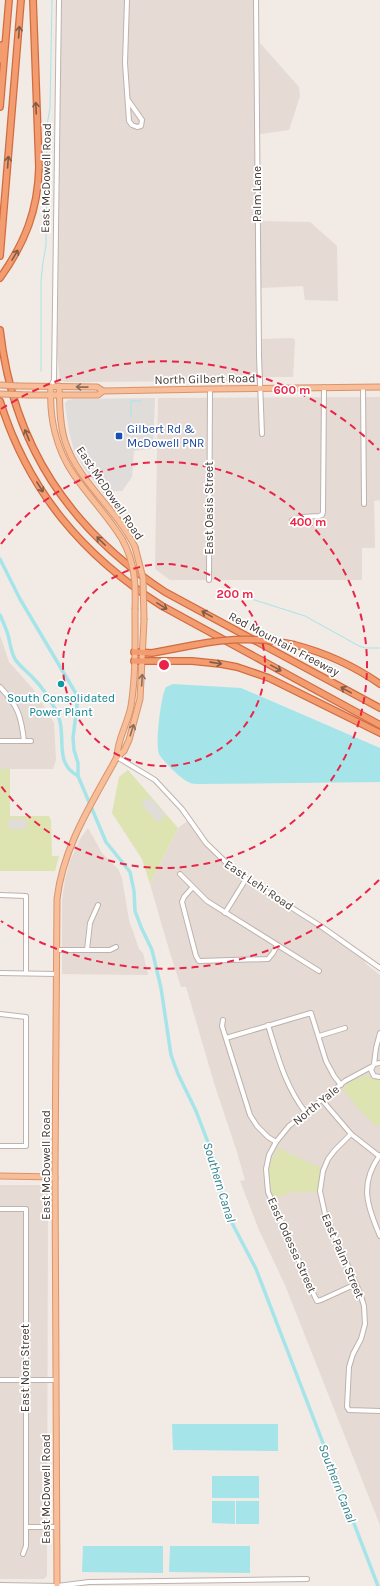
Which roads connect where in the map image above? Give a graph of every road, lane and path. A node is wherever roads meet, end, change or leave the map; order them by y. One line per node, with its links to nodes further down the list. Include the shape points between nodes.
1 (21, 0): 10 (highway, one-way to 1)
2 (32, 0): 11 (highway, one-way to 2, via 16,255 35,204 39,168)
3 (59, 0): 13 (street, East McDowell Road)
4 (126, 0): 8 (street, via 125,63)
5 (256, 0): 20 (street, Palm Lane)
6 (9, 1): 7 (highway); 9 (highway)
7 (0, 60)
8 (128, 100): 8 (street, via 129,121 132,125 141,126 142,120)
9 (0, 107)
10 (0, 256)
11 (0, 278)
12 (0, 330): 37 (highway, Red Mountain Freeway, one-way to 12, via 165,592 137,573 103,544 78,518 54,485 30,443 8,378)
13 (54, 380): 15 (street, East McDowell Road); 16 (street)
14 (0, 385): 15 (main road, North Gilbert Road, bridge)
15 (52, 386): 16 (main road, North Gilbert Road); 24 (main road, East McDowell Road)
16 (59, 386): 22 (main road, North Gilbert Road, one-way to 16, via 97,387); 25 (main road, East McDowell Road)
17 (324, 387): 18 (main road, North Gilbert Road); 20 (main road, North Gilbert Road); 29 (street, via 323,512 322,515)
18 (363, 387): 19 (main road, North Gilbert Road); 28 (street)
19 (380, 387)
20 (260, 388): 21 (main road, North Gilbert Road); 27 (street, Palm Lane)
21 (210, 389): 22 (main road, North Gilbert Road); 30 (street, East Oasis Street)
22 (103, 392): 25 (main road, North Gilbert Road, via 98,395)
23 (0, 394): 24 (main road, North Gilbert Road, bridge)
24 (51, 395): 25 (main road, North Gilbert Road); 31 (main road, East McDowell Road, bridge, via 56,434 63,457 74,476 115,527 134,570)
25 (60, 395): 32 (main road, East McDowell Road, bridge, via 62,431 72,456 135,547 143,578)
26 (0, 401): 38 (highway, Red Mountain Freeway, one-way to 38, via 16,446 30,471 50,503 90,552 129,585 162,606)
27 (262, 434)
28 (364, 504)
29 (292, 520)
30 (209, 580)
31 (134, 652): 32 (highway); 33 (main road, East McDowell Road)
32 (143, 652): 34 (main road, East McDowell Road); 35 (highway, bridge, via 152,653 217,640 272,640 340,660)
33 (134, 661): 34 (highway); 43 (main road, East McDowell Road, via 130,709 117,748)
34 (143, 661): 39 (highway, one-way to 39, via 201,661 253,672); 43 (main road, East McDowell Road, one-way to 34, via 124,751 138,712)
35 (380, 684)
36 (0, 687): 41 (street, via 16,706 23,727)
37 (380, 708)
38 (380, 725)
39 (380, 733)
40 (0, 741): 41 (street)
41 (24, 741): 42 (street)
42 (31, 741)
43 (117, 757): 45 (street, East Lehi Road, via 156,780 182,809 206,843 226,864); 52 (main road, East McDowell Road, via 70,846 56,905)
44 (180, 874): 46 (street)
45 (246, 879): 49 (street); 54 (street, East Lehi Road, via 322,927)
46 (192, 888): 49 (street); 50 (street, via 182,902 196,956 200,961 268,959)
47 (0, 895): 57 (street, via 26,896)
48 (98, 905): 53 (street, via 90,924)
49 (225, 912): 50 (street)
50 (277, 945): 55 (street)
51 (116, 947): 53 (street, via 110,950)
52 (56, 950): 53 (street); 58 (main road, East McDowell Road)
53 (87, 950)
54 (380, 968)
55 (319, 971)
56 (0, 973): 57 (street)
57 (26, 974): 58 (street)
58 (56, 974): 79 (main road, East McDowell Road)
59 (0, 1014): 76 (street, via 26,1017 26,1146)
60 (223, 1020): 65 (street)
61 (268, 1025): 64 (street, via 311,1013); 65 (street); 73 (street, via 287,1084)
62 (345, 1028): 64 (street)
63 (380, 1033): 67 (street)
64 (319, 1036): 71 (street, via 330,1070)
65 (226, 1038): 75 (street, via 250,1115 262,1132)
66 (380, 1063): 67 (street)
67 (373, 1065): 68 (street, North Yale); 69 (street)
68 (361, 1073): 69 (street); 71 (street, North Yale)
69 (372, 1074): 70 (street)
70 (380, 1076)
71 (341, 1085): 72 (street, North Yale)
72 (322, 1100): 73 (street, North Yale); 74 (street)
73 (306, 1113): 75 (street, North Yale)
74 (351, 1134): 77 (street); 82 (street, East Palm Street, via 328,1159 320,1191 324,1214)
75 (276, 1142): 82 (street, East Odessa Street, via 269,1155 266,1169 268,1192 317,1301)
76 (0, 1146)
77 (379, 1156): 81 (street, via 371,1170 367,1192 371,1215)
78 (0, 1176): 79 (main road)
79 (56, 1177): 85 (main road, East McDowell Road)
80 (0, 1208): 84 (street, East Nora Street, via 26,1209)
81 (380, 1236)
82 (356, 1284): 86 (street, East Palm Street, via 362,1299 364,1324 361,1339 349,1367 348,1407 349,1410)
83 (0, 1380): 84 (street)
84 (25, 1380): 85 (street); 87 (street, East Nora Street)
85 (56, 1380): 88 (main road, East McDowell Road)
86 (380, 1411)
87 (26, 1527): 88 (street); 89 (street, East Nora Street, via 26,1546)
88 (56, 1527): 92 (main road, East McDowell Road)
89 (23, 1554)
90 (306, 1579): 92 (street, via 89,1582)
91 (0, 1585): 92 (street)
92 (56, 1586)

